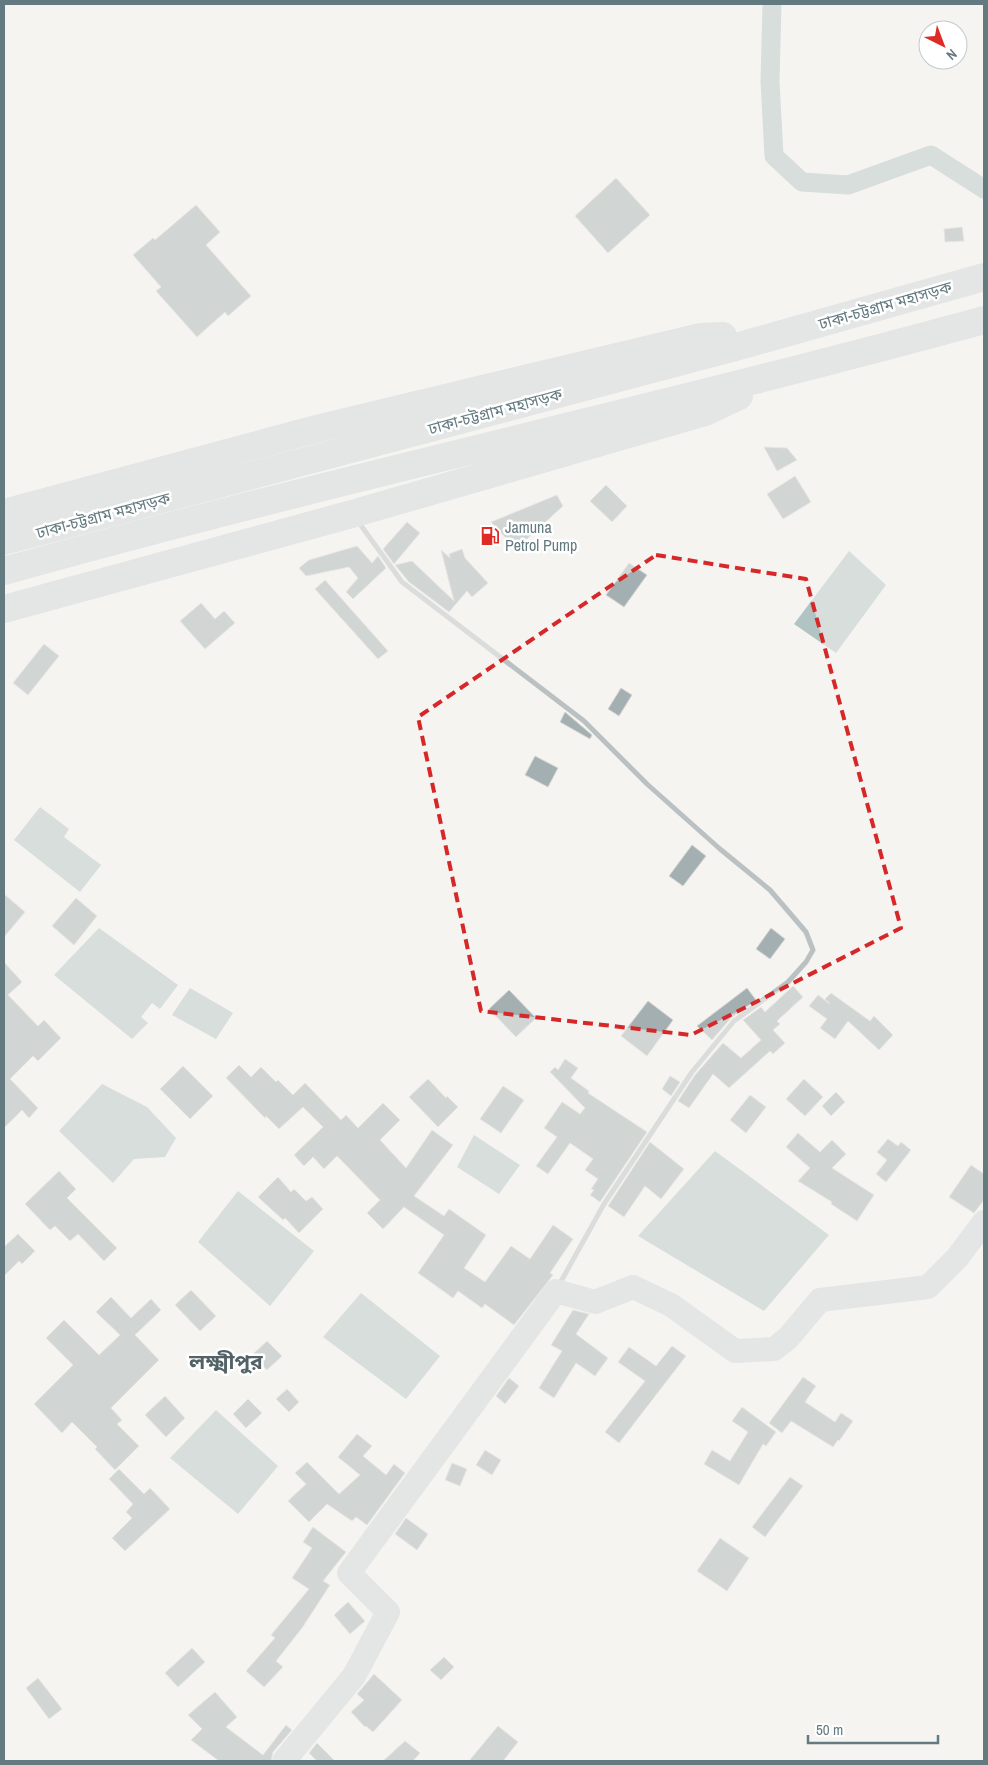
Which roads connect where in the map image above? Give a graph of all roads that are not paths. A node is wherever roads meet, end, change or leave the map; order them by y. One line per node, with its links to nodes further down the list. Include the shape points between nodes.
1 (984, 277): 3 (highway, ঢাকা-চট্টগ্রাম মহাসড়ক)
2 (984, 320): 4 (highway, ঢাকা-চট্টগ্রাম মহাসড়ক)
3 (793, 331): 5 (highway, via 700,337 316,429); 7 (highway, ঢাকা-চট্টগ্রাম মহাসড়ক)
4 (786, 373): 6 (highway, via 705,412); 8 (highway, ঢাকা-চট্টগ্রাম মহাসড়ক, via 369,474)
5 (4, 513)
6 (352, 514): 9 (highway); 11 (street, via 402,582 584,721 647,784 770,890 806,932 813,950 788,982 734,1022 692,1072 604,1204)
7 (4, 541)
8 (4, 571)
9 (4, 609)
10 (984, 1222): 11 (main road, via 958,1258 928,1287 820,1300 788,1338 774,1349 735,1351 671,1305 633,1287 595,1302)
11 (556, 1290): 12 (main road, via 349,1573 388,1612 354,1676)
12 (284, 1761)

